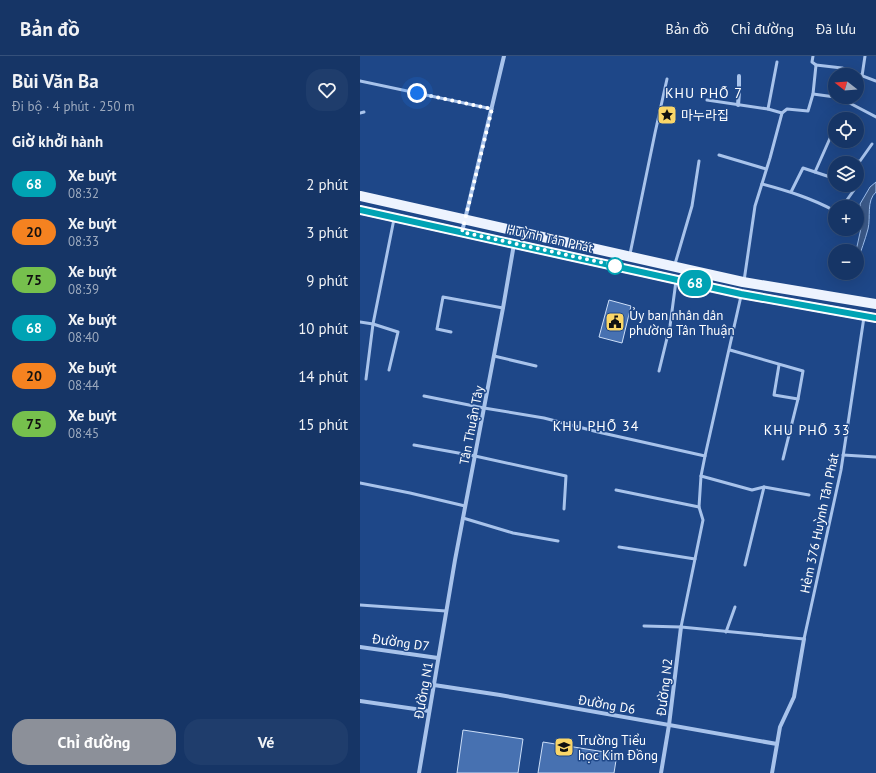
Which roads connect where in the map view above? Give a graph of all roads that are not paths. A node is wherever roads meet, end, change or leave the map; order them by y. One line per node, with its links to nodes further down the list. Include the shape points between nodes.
1 (504, 56): 18 (street)
2 (813, 56): 5 (lane, via 812,62)
3 (865, 56): 7 (lane)
4 (777, 62): 19 (lane)
5 (816, 64): 6 (lane); 13 (lane)
6 (842, 68)
7 (863, 68)
8 (739, 76): 17 (street)
9 (864, 77): 12 (lane)
10 (667, 79): 39 (lane)
11 (360, 81): 18 (lane)
12 (876, 81)
13 (813, 94): 14 (lane); 20 (lane, via 808,111 787,109)
14 (828, 96)
15 (707, 100): 17 (lane)
16 (851, 104): 21 (lane)
17 (738, 105): 19 (lane)
18 (492, 109): 36 (street)
19 (768, 109): 20 (lane)
20 (782, 113): 27 (lane)
21 (876, 117)
22 (828, 143): 28 (lane)
23 (872, 144): 25 (lane)
24 (719, 155): 27 (lane)
25 (864, 156)
26 (699, 161): 40 (lane, via 692,206)
27 (766, 169): 30 (lane)
28 (815, 172): 29 (lane); 31 (lane, via 803,168)
29 (828, 177)
30 (762, 184): 31 (lane); 42 (lane, via 755,206)
31 (791, 192): 33 (lane)
32 (360, 196): 36 (main road, Huỳnh Tấn Phát)
33 (828, 207)
34 (360, 210): 35 (main road, Huỳnh Tấn Phát)
35 (394, 217): 37 (main road, Huỳnh Tấn Phát); 49 (lane)
36 (465, 220): 37 (street); 39 (main road, Huỳnh Tấn Phát)
37 (462, 232): 38 (main road, Huỳnh Tấn Phát)
38 (514, 244): 41 (main road, Huỳnh Tấn Phát); 45 (street, Tân Thuận Tây)
39 (629, 256): 40 (main road, Huỳnh Tấn Phát)
40 (674, 266): 42 (main road, Huỳnh Tấn Phát)
41 (677, 279): 43 (main road, Huỳnh Tấn Phát); 56 (lane, via 670,326)
42 (743, 282): 43 (main road); 44 (main road, Huỳnh Tấn Phát)
43 (741, 294): 46 (main road, Huỳnh Tấn Phát); 51 (lane)
44 (876, 304)
45 (503, 308): 50 (lane, via 443,297 437,328); 52 (street, Tân Thuận Tây)
46 (864, 316): 47 (main road, Huỳnh Tấn Phát); 62 (lane, Hẻm 376 Huỳnh Tấn Phát)
47 (876, 318)
48 (360, 322): 49 (lane)
49 (373, 324): 55 (lane, via 398,332); 57 (lane)
50 (451, 332)
51 (730, 350): 53 (lane); 64 (lane)
52 (494, 356): 54 (lane); 60 (street, Tân Thuận Tây)
53 (779, 364): 59 (lane, via 803,371); 59 (lane, via 774,395)
54 (536, 366)
55 (388, 370)
56 (659, 371)
57 (366, 379)
58 (424, 396): 60 (lane)
59 (798, 399): 66 (lane)
60 (484, 408): 63 (street, Tân Thuận Tây); 64 (lane, via 544,418)
61 (414, 445): 63 (lane)
62 (843, 455): 65 (lane); 86 (lane, Hẻm 376 Huỳnh Tấn Phát)
63 (475, 456): 72 (street, Tân Thuận Tây); 74 (lane, via 566,476)
64 (705, 456): 67 (lane)
65 (876, 457)
66 (783, 459)
67 (701, 476): 69 (lane, via 752,490); 73 (lane)
68 (360, 483): 72 (lane)
69 (764, 486): 71 (lane); 79 (lane)
70 (616, 490): 73 (lane)
71 (809, 495)
72 (465, 506): 75 (street, Tân Thuận Tây)
73 (698, 507): 78 (lane, via 703,520)
74 (564, 509)
75 (463, 518): 76 (lane, via 513,533); 82 (street, Tân Thuận Tây)
76 (558, 541)
77 (619, 547): 78 (lane)
78 (695, 559): 84 (lane)
79 (745, 565)
80 (360, 605): 82 (lane)
81 (735, 607): 85 (lane)
82 (446, 611): 88 (street, Đường N1)
83 (644, 626): 84 (lane)
84 (681, 627): 85 (lane); 92 (street, Đường N2)
85 (726, 632): 86 (lane)
86 (804, 639): 93 (street, via 794,697 780,727)
87 (360, 647): 88 (street, Đường D7)
88 (438, 658): 89 (street, Đường N1)
89 (434, 685): 91 (street, Đường N1); 92 (street, Đường D6)
90 (360, 701): 91 (street)
91 (429, 711): 94 (street, Đường N1)
92 (669, 725): 93 (street, Đường D6); 95 (street, Đường N2)
93 (777, 744): 96 (street)
94 (419, 773)
95 (662, 773)
96 (772, 773)

